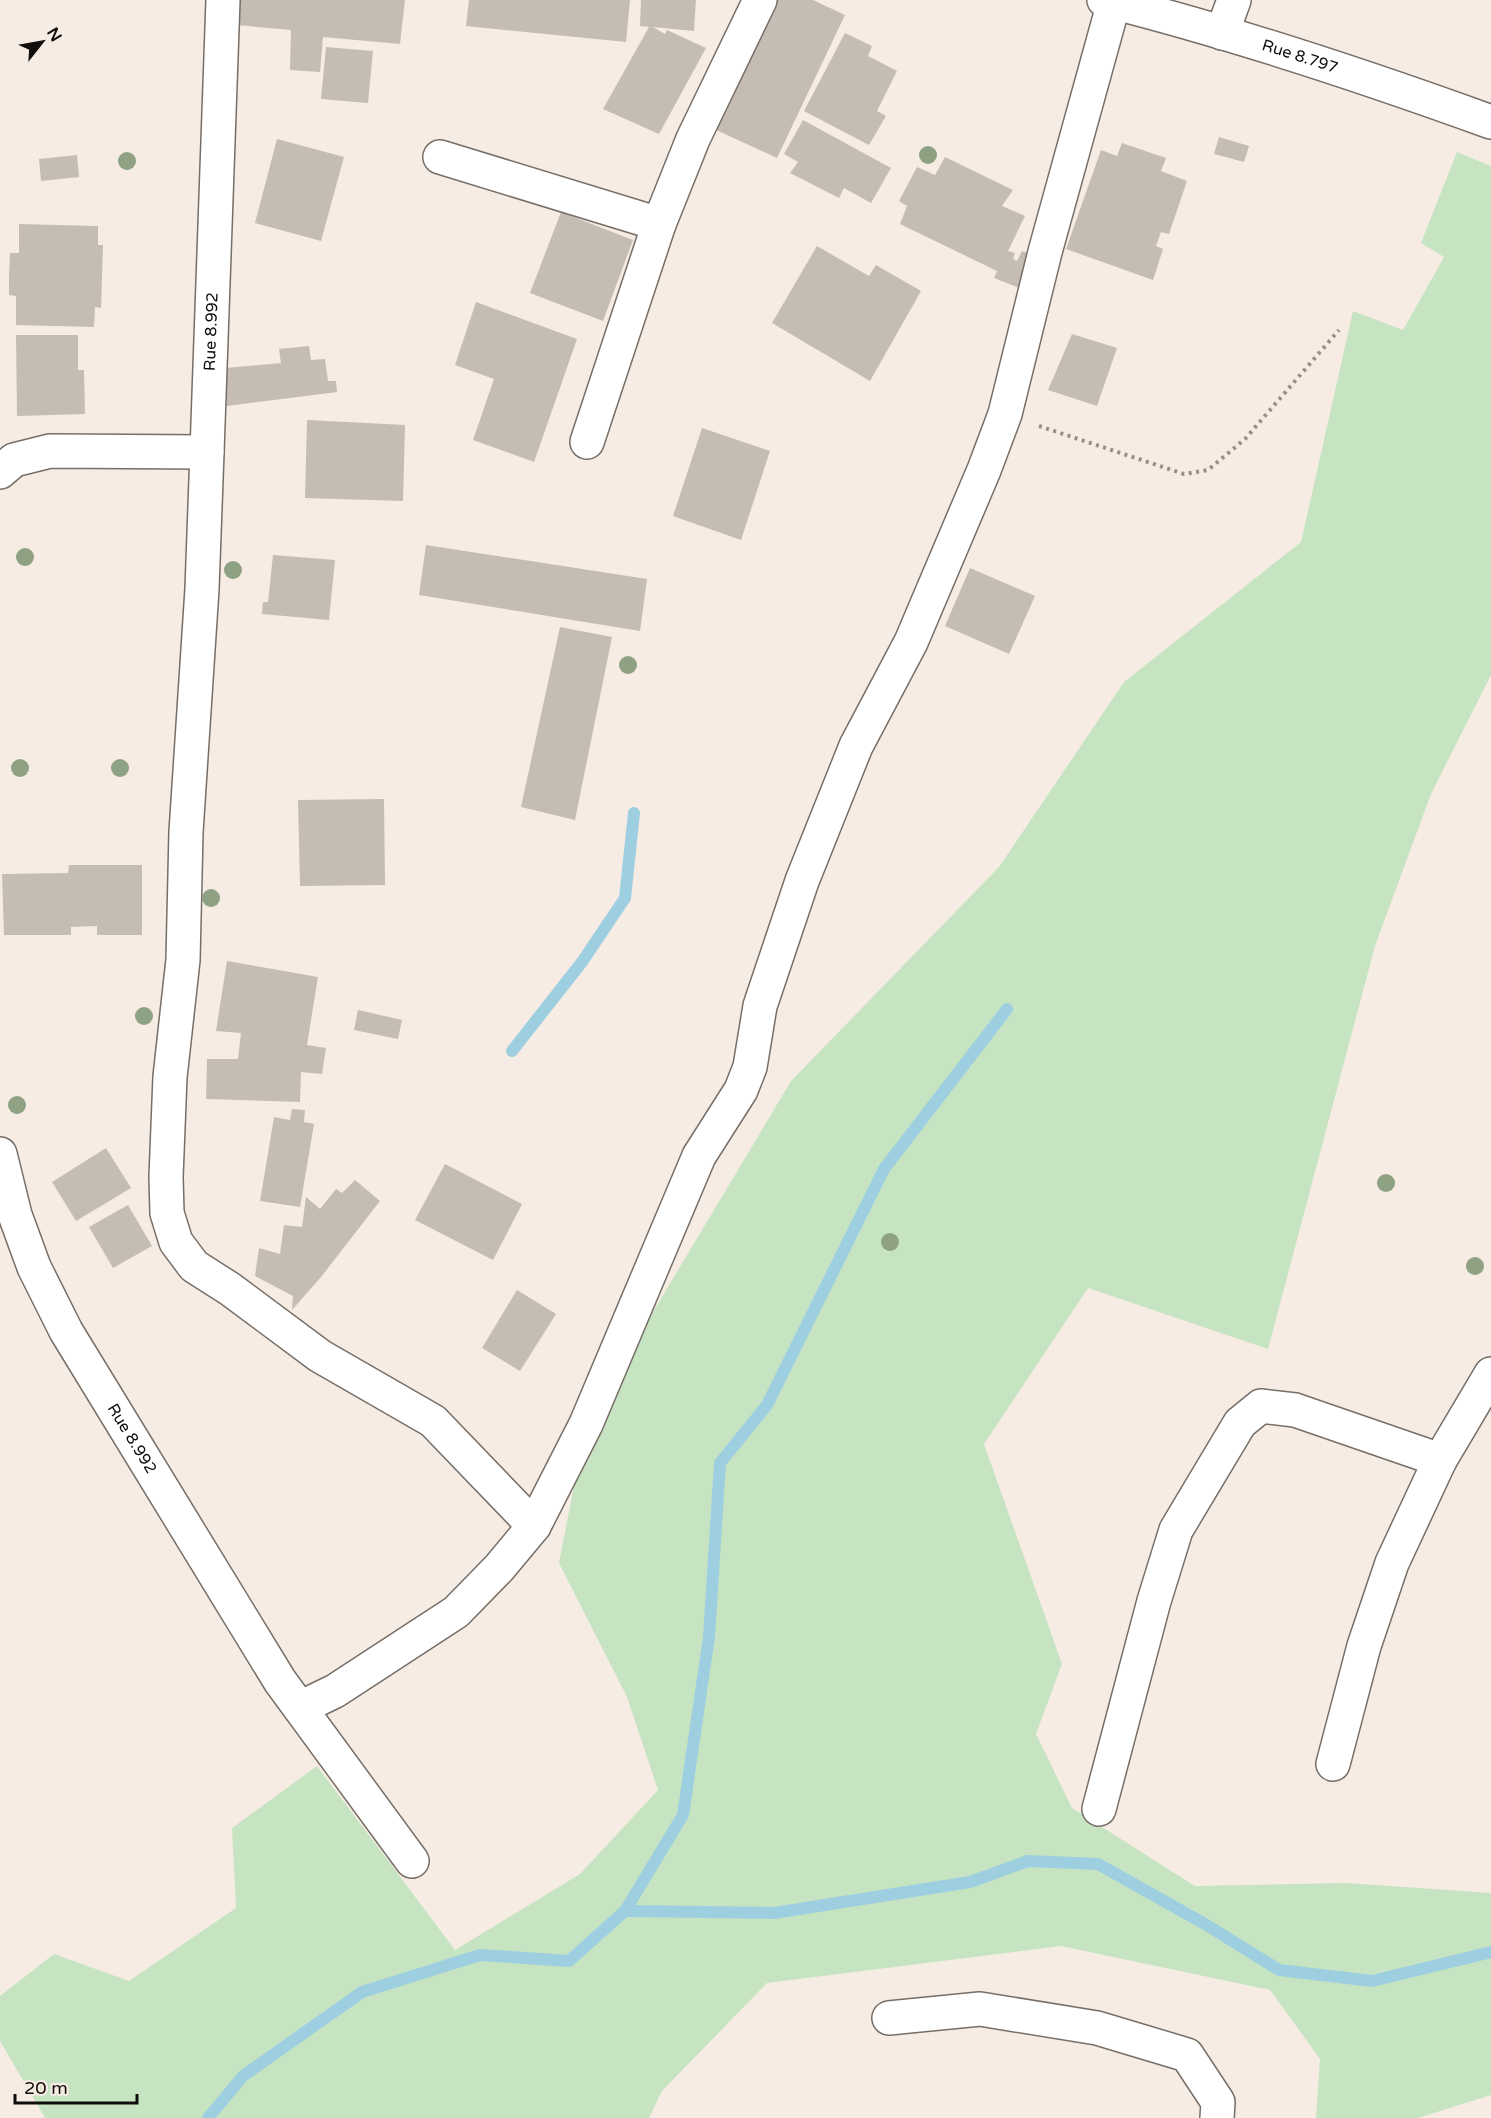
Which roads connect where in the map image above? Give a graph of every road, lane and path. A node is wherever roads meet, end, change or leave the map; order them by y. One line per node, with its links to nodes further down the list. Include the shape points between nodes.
1 (223, 0): 12 (street, Rue 8.992)
2 (760, 0): 8 (street, via 693,139)
3 (1234, 0): 5 (street)
4 (1109, 1): 5 (street, Rue 8.797); 10 (street)
5 (1222, 33): 6 (street, Rue 8.797, via 1375,80)
6 (1491, 122)
7 (440, 157): 8 (street)
8 (659, 224): 11 (street)
9 (1339, 330): 10 (path, via 1245,439 1208,470 1184,474)
10 (1005, 414): 17 (street, via 916,631 856,746 802,881 760,1006 750,1067 741,1090 699,1156 586,1424)
11 (588, 442)
12 (207, 452): 13 (street, via 50,451 14,460); 17 (street, Rue 8.992, via 186,832 183,960 170,1077 167,1213 176,1242 194,1266 320,1356 433,1421)
13 (0, 472)
14 (0, 1154): 18 (street, Rue 8.992, via 15,1215 34,1267 66,1331)
15 (1491, 1374): 16 (street)
16 (1440, 1460): 19 (street, via 1392,1563 1364,1646); 20 (street, via 1295,1410 1261,1406 1240,1423 1176,1530)
17 (534, 1526): 18 (street, via 456,1612 335,1691)
18 (300, 1708): 21 (street, Rue 8.992)
19 (1333, 1764)
20 (1099, 1809)
21 (412, 1862)
22 (889, 2018): 23 (street, via 981,2009 1097,2028 1187,2055 1218,2102)
23 (1216, 2118)

